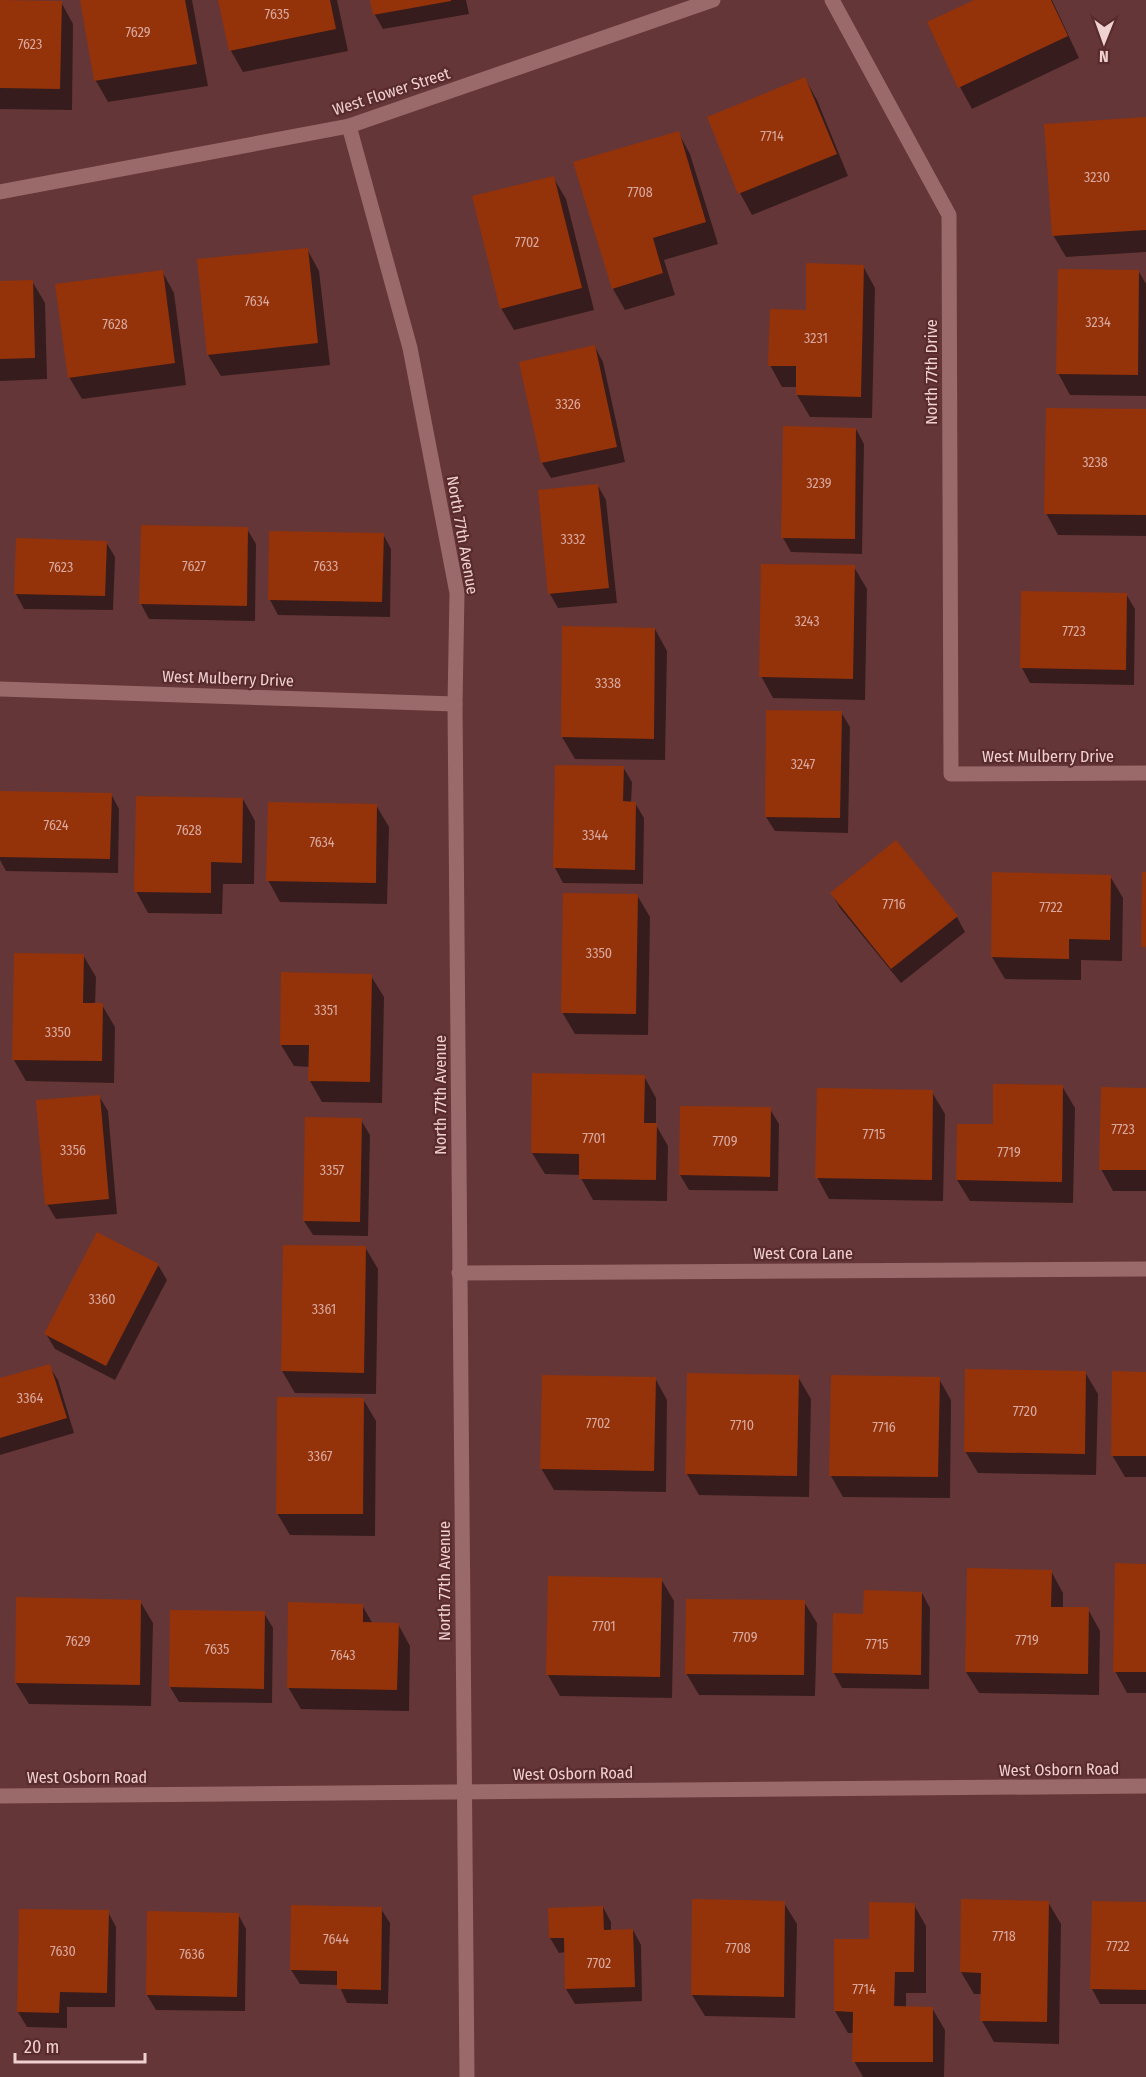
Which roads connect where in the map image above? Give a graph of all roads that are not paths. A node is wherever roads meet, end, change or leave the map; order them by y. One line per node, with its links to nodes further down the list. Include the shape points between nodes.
1 (713, 0): 3 (street, West Flower Street)
2 (832, 0): 8 (street, North 77th Drive, via 949,214)
3 (349, 126): 4 (street, West Flower Street); 6 (street, North 77th Avenue, via 410,348 457,593)
4 (0, 192)
5 (0, 689): 6 (street, West Mulberry Drive)
6 (455, 704): 10 (street, North 77th Avenue)
7 (1146, 773): 8 (street, West Mulberry Drive)
8 (951, 774)
9 (1146, 1269): 10 (street, West Cora Lane)
10 (459, 1273): 12 (street, North 77th Avenue)
11 (1146, 1786): 12 (street, West Osborn Road)
12 (463, 1792): 13 (street, West Osborn Road); 14 (street, North 77th Avenue)
13 (0, 1796)
14 (467, 2077)

